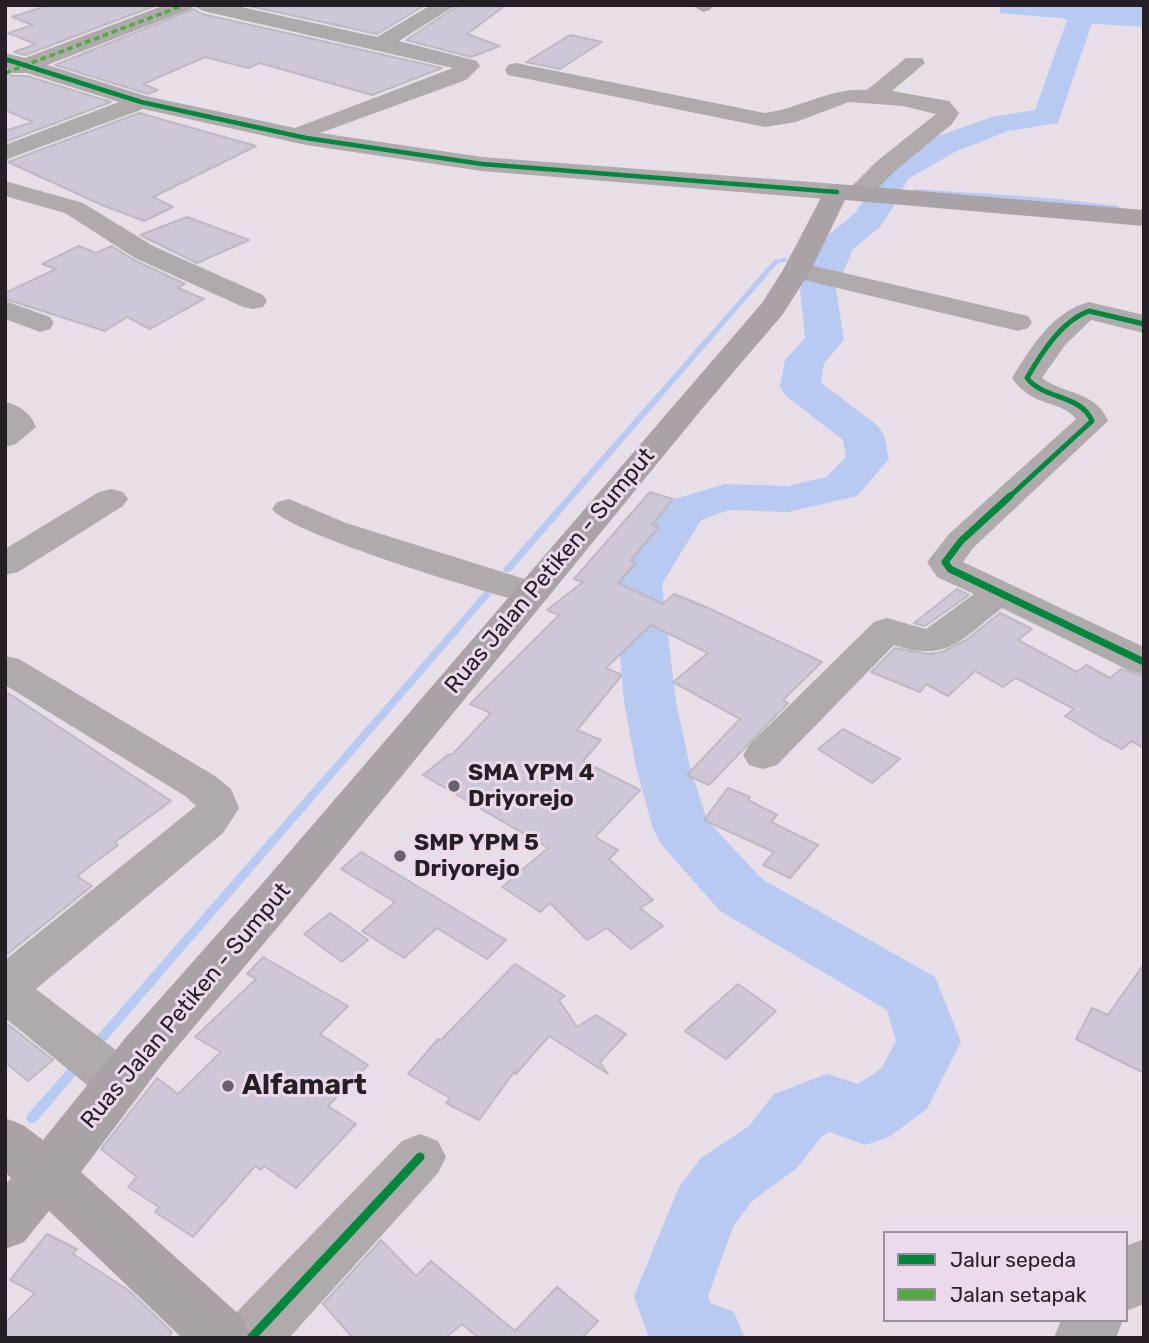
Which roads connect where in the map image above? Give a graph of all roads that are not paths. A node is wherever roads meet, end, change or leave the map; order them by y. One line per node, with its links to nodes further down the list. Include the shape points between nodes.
1 (184, 5): 7 (street)
2 (446, 5): 4 (street)
3 (220, 7): 4 (street)
4 (380, 44): 12 (street, via 468,66 458,75)
5 (5, 58): 7 (street)
6 (914, 63): 10 (street)
7 (30, 65): 9 (street); 11 (street)
8 (516, 70): 10 (street, via 765,120 788,117 848,95)
9 (5, 74)
10 (874, 95): 15 (street, via 941,106 948,113)
11 (141, 102): 12 (street); 13 (street)
12 (301, 135): 15 (street, via 482,164)
13 (5, 153)
14 (5, 188): 18 (street, via 74,208 144,252)
15 (848, 193): 16 (main road); 17 (main road, Ruas Jalan Petiken - Sumput)
16 (1144, 218)
17 (805, 272): 20 (street); 29 (main road, Ruas Jalan Petiken - Sumput)
18 (253, 301)
19 (5, 309): 21 (street)
20 (1018, 322)
21 (40, 323)
22 (1144, 324): 28 (street, via 1082,312 1070,320 1030,372 1029,383 1085,409 1092,421 961,541 945,562 950,569)
23 (5, 411): 24 (street, via 20,427)
24 (5, 437)
25 (111, 499): 27 (street)
26 (289, 509): 29 (street, via 334,530)
27 (5, 564)
28 (1001, 592): 30 (street); 32 (street, via 934,641 887,631)
29 (531, 593): 34 (main road, Ruas Jalan Petiken - Sumput)
30 (1144, 662)
31 (5, 668): 33 (street, via 200,786 216,800 218,808 208,822)
32 (763, 755)
33 (5, 989): 34 (street)
34 (120, 1082): 37 (main road, Ruas Jalan Petiken - Sumput)
35 (5, 1141): 37 (main road)
36 (420, 1157): 43 (street)
37 (47, 1175): 38 (main road, Ruas Jalan Petiken - Sumput); 42 (main road)
38 (5, 1224)
39 (1144, 1265): 40 (street)
40 (1128, 1283)
41 (1094, 1322): 44 (street)
42 (223, 1338)
43 (251, 1338)
44 (1082, 1338)

